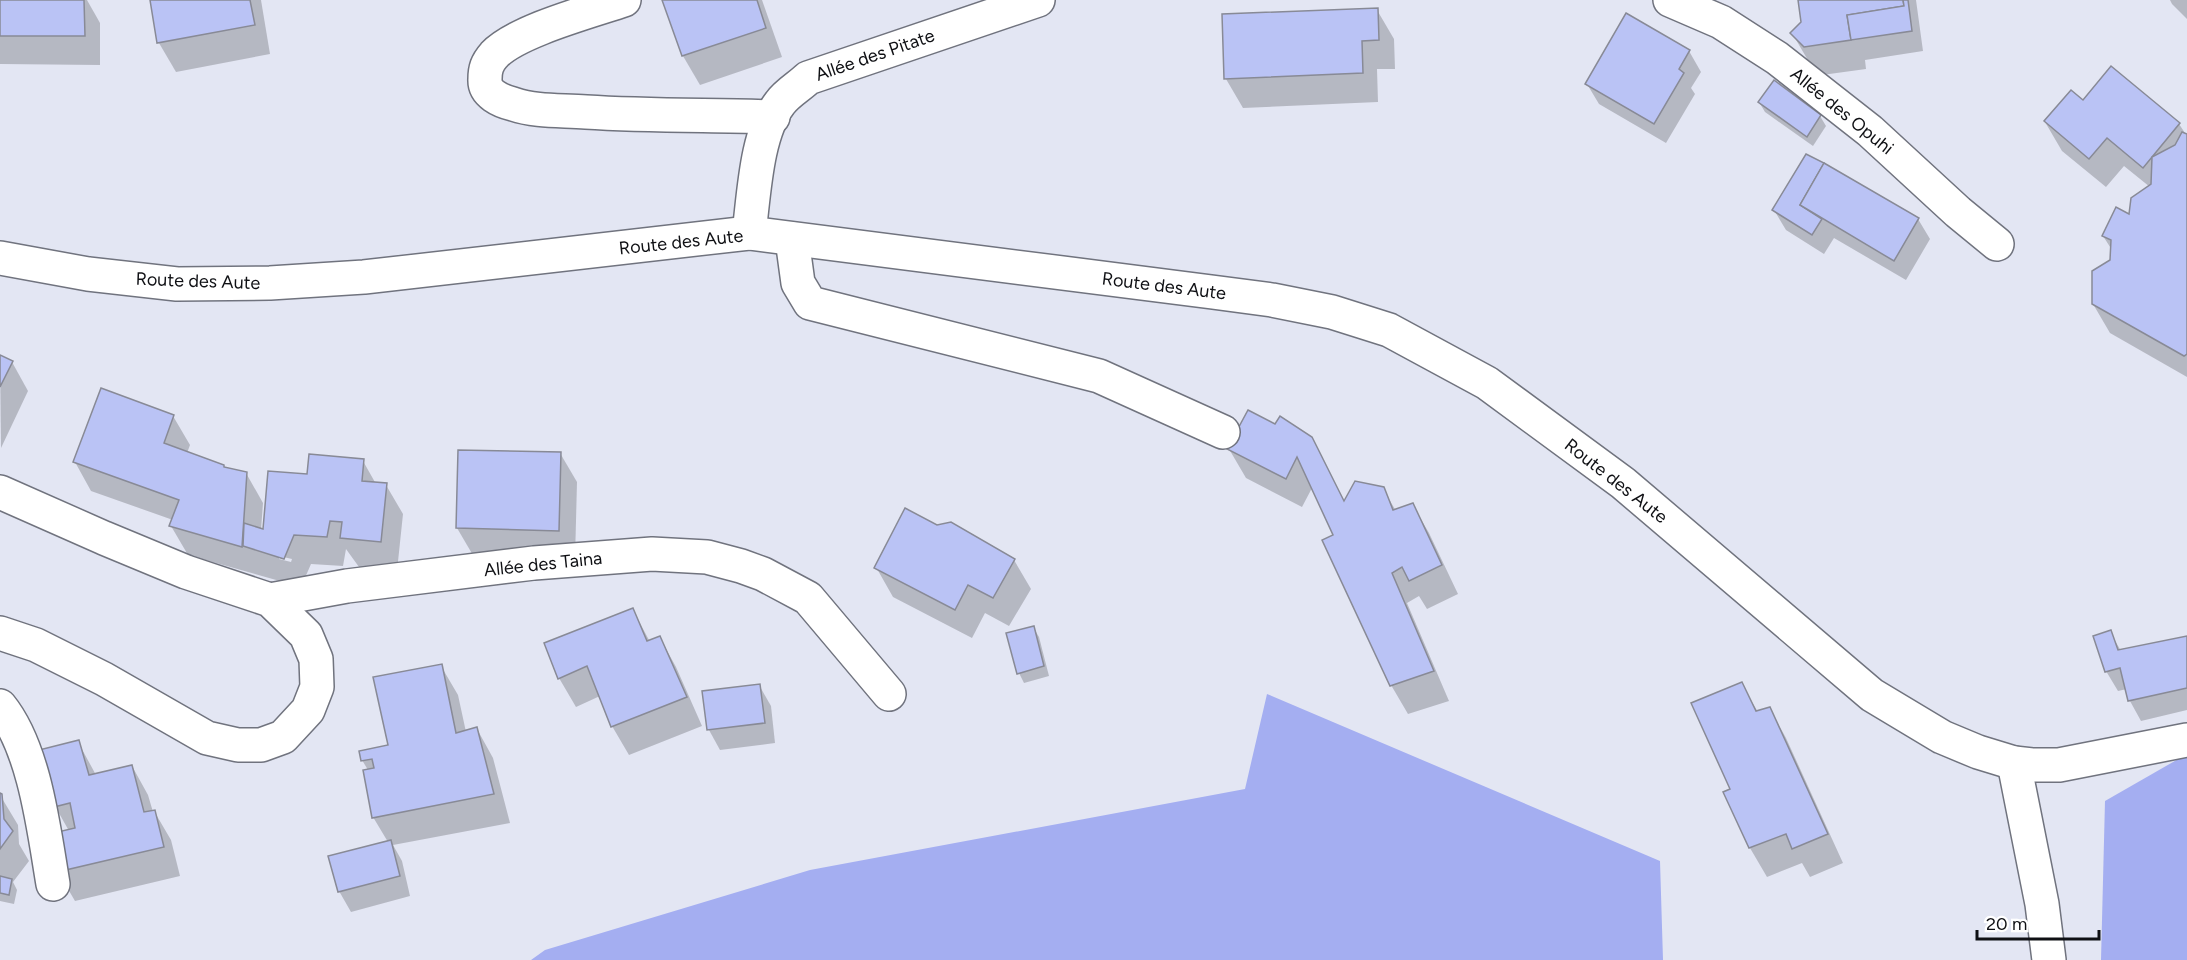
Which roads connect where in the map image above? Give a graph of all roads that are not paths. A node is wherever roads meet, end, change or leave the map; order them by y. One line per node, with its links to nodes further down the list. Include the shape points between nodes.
1 (624, 0): 4 (street, via 518,39 495,54 485,68 485,85 494,97 538,109)
2 (1038, 0): 4 (street, Allée des Pitate, via 808,78 780,103)
3 (1670, 0): 7 (street, Allée des Opuhi, via 1721,22 1777,58 1870,131)
4 (773, 117): 5 (street, Allée des Pitate, via 759,152)
5 (749, 234): 6 (street, Route des Aute); 8 (street, Route des Aute, via 364,277 270,283 177,284 88,274)
6 (792, 239): 9 (street, via 798,283 810,303 1098,376); 16 (street, Route des Aute, via 1272,300 1332,312 1389,330 1487,382 1623,483 1872,695 1942,737)
7 (1997, 244)
8 (0, 258)
9 (1222, 432)
10 (0, 492): 11 (street, via 176,567)
11 (270, 600): 12 (street, via 306,635 315,659 317,687 308,710 283,737 261,745 238,746 207,738 104,679 36,645); 13 (street, Allée des Taina, via 347,586 522,565 652,554 707,557 764,574 809,599)
12 (0, 633)
13 (889, 694)
14 (0, 706): 17 (street, via 20,740 34,787)
15 (2187, 740): 16 (street, Route des Aute, via 2059,765)
16 (2014, 763): 18 (street)
17 (53, 884)
18 (2049, 960)

